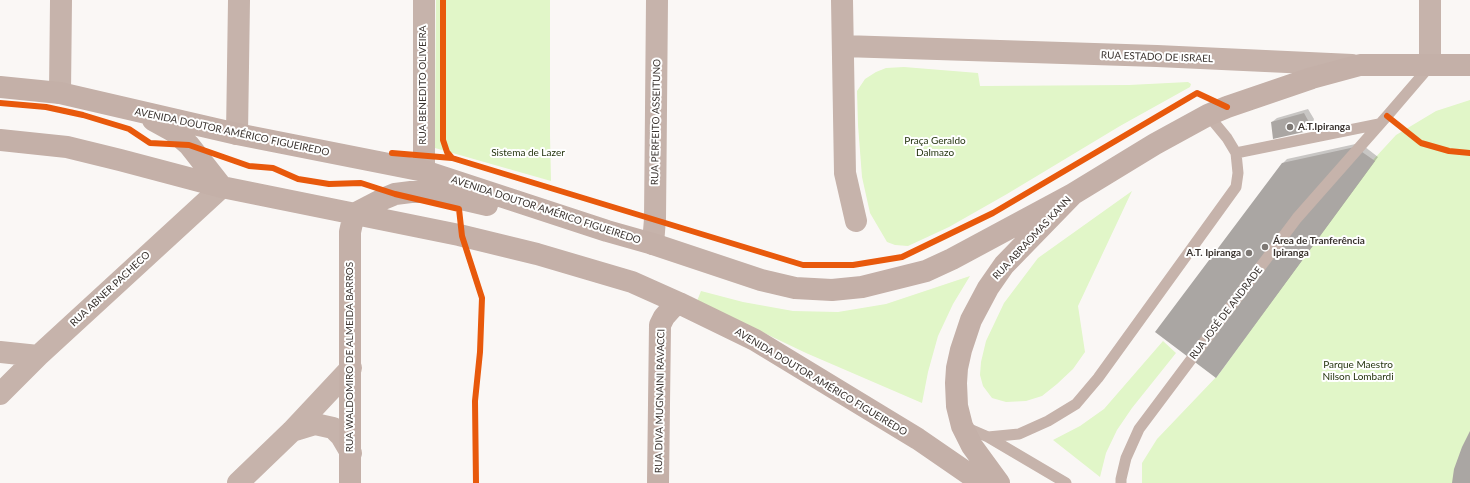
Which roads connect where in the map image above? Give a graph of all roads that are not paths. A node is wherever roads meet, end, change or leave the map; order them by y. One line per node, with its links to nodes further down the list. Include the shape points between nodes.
1 (60, 0): 12 (street)
2 (239, 0): 16 (street)
3 (424, 0): 19 (street, RUA BENEDITO OLIVEIRA)
4 (657, 0): 25 (street, RUA PERFEITO ASSEITUNO)
5 (842, 0): 7 (street)
6 (1430, 0): 8 (street)
7 (843, 46): 10 (street, RUA ESTADO DE ISRAEL, via 1157,56); 22 (street, via 845,173)
8 (1430, 65): 9 (main road, RUA ESTADO DE ISRAEL); 10 (main road, RUA ESTADO DE ISRAEL); 15 (lane, RUA JOSÉ DE ANDRADE)
9 (1470, 65)
10 (1360, 66): 14 (main road, RUA ABRAOMAS KANN, via 1312,78)
11 (0, 87): 12 (main road, AVENIDA DOUTOR AMÉRICO FIGUEIREDO)
12 (60, 93): 13 (main road, AVENIDA DOUTOR AMÉRICO FIGUEIREDO)
13 (136, 111): 16 (main road, AVENIDA DOUTOR AMÉRICO FIGUEIREDO); 20 (main road, via 173,131 189,145)
14 (1208, 115): 18 (lane); 21 (main road, RUA ABRAOMAS KANN)
15 (1380, 124): 18 (lane); 41 (lane, RUA JOSÉ DE ANDRADE, via 1297,218 1139,429 1126,458)
16 (237, 134): 19 (main road, AVENIDA DOUTOR AMÉRICO FIGUEIREDO)
17 (0, 140): 20 (main road, via 67,147)
18 (1236, 153): 33 (lane, via 1236,187 1098,378 1076,404 1048,421 1018,434)
19 (424, 171): 24 (main road, AVENIDA DOUTOR AMÉRICO FIGUEIREDO)
20 (222, 187): 23 (main road, via 331,209 343,220); 28 (street, RUA ABNER PACHECO)
21 (1073, 194): 25 (main road, AVENIDA DOUTOR AMÉRICO FIGUEIREDO, via 926,271 862,287 832,290 795,288 761,280); 31 (main road, RUA ABRAOMAS KANN, via 1004,265 971,320 957,368 957,406)
22 (856, 221)
23 (352, 223): 24 (main road, via 382,199 395,194 431,192); 26 (main road, AVENIDA DOUTOR AMÉRICO FIGUEIREDO, via 459,235 538,254 632,282); 29 (main road, RUA WALDOMIRO DE ALMEIDA BARROS)
24 (607, 231): 25 (main road, AVENIDA DOUTOR AMÉRICO FIGUEIREDO)
25 (653, 244)
26 (679, 303): 37 (main road, RUA DIVA MUGNAINI RAVACCI, via 664,317 660,325); 38 (main road, AVENIDA DOUTOR AMÉRICO FIGUEIREDO, via 755,340 918,439)
27 (0, 352): 28 (street)
28 (38, 356): 30 (street, RUA ABNER PACHECO)
29 (351, 368): 32 (street); 34 (main road, RUA WALDOMIRO DE ALMEIDA BARROS)
30 (0, 394)
31 (962, 426): 33 (lane); 39 (main road, RUA ABRAOMAS KANN, via 972,446)
32 (292, 431): 34 (street, via 315,424 333,428); 35 (street)
33 (988, 437): 40 (lane)
34 (351, 453): 36 (main road, RUA WALDOMIRO DE ALMEIDA BARROS)
35 (238, 483)
36 (350, 483)
37 (658, 483)
38 (982, 483)
39 (999, 483)
40 (1066, 483)
41 (1121, 483)

